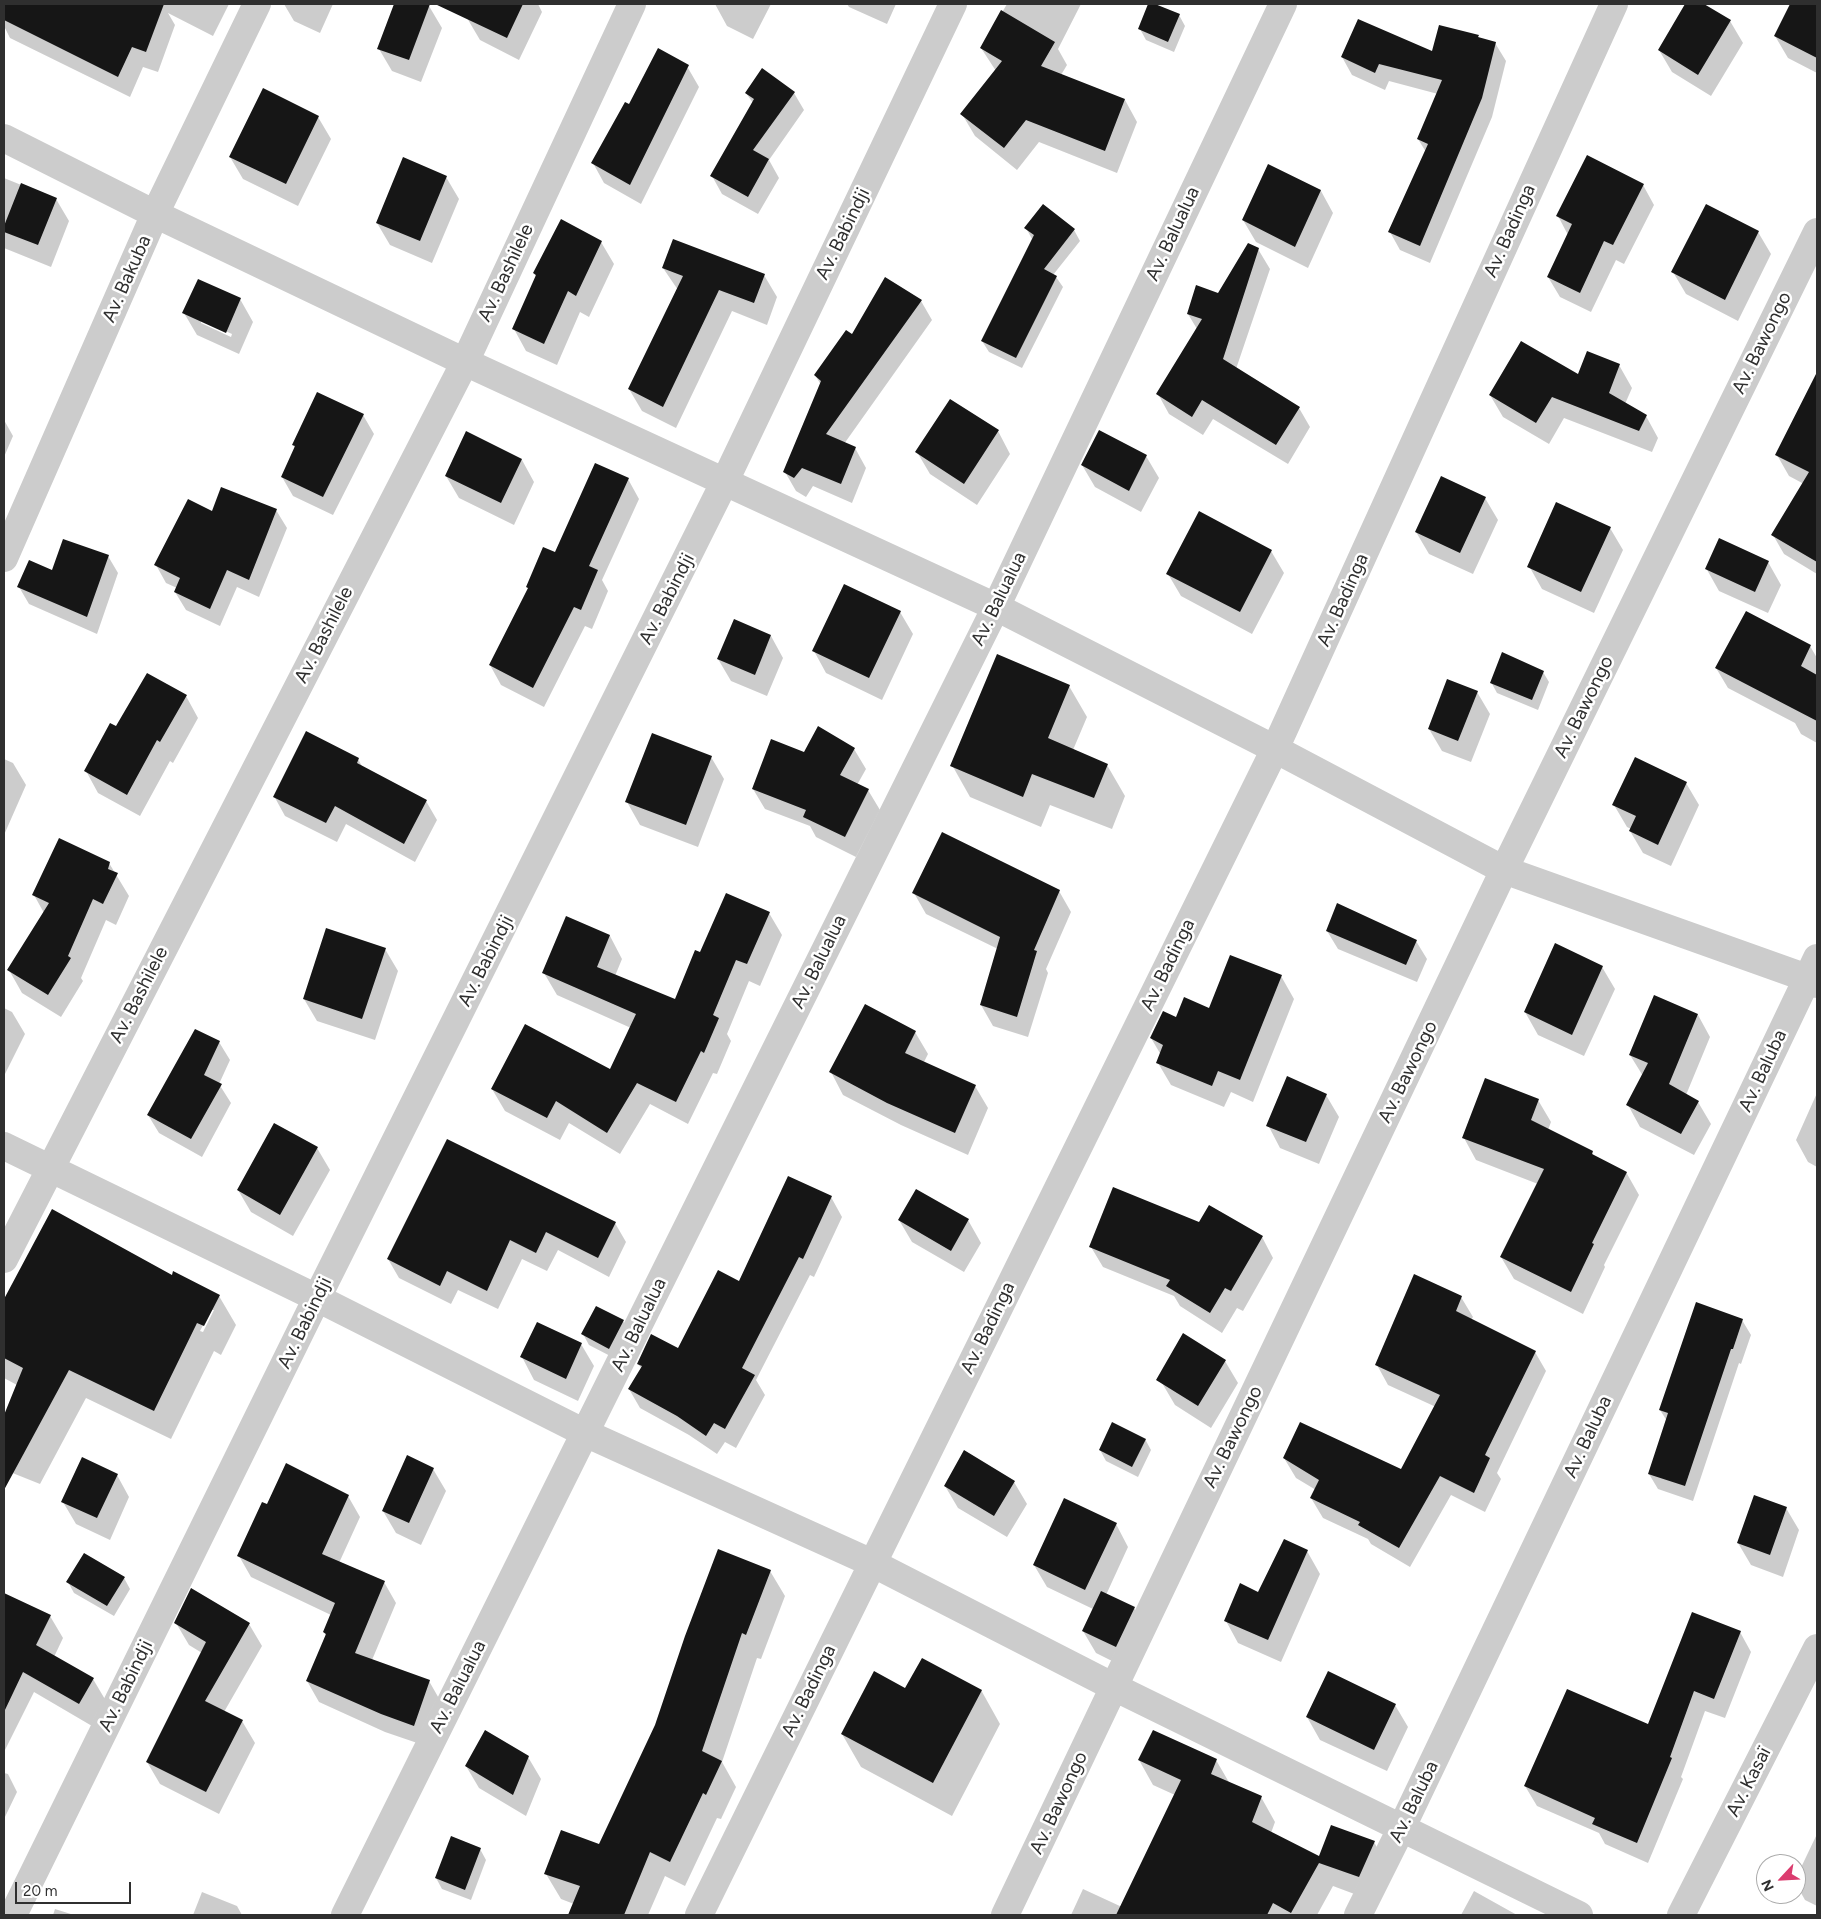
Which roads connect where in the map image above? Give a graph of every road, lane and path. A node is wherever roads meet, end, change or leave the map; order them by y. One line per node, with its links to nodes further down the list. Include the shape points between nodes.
1 (257, 4): 7 (street, Av. Bakuba)
2 (632, 4): 9 (street, Av. Bashilele)
3 (953, 4): 10 (street, Av. Babindji)
4 (1283, 4): 12 (street, Av. Balualua)
5 (1614, 4): 13 (street, Av. Badinga)
6 (4, 138): 7 (street)
7 (155, 214): 9 (street); 11 (street, Av. Bakuba)
8 (1817, 232): 14 (street, Av. Bawongo)
9 (465, 362): 10 (street); 17 (street, Av. Bashilele)
10 (725, 482): 12 (street); 19 (street, Av. Babindji)
11 (4, 558)
12 (996, 607): 13 (street); 20 (street, Av. Balualua)
13 (1275, 749): 14 (street); 21 (street, Av. Badinga)
14 (1504, 870): 15 (street); 23 (street, Av. Bawongo)
15 (1814, 973): 24 (street, Av. Baluba)
16 (4, 1146): 17 (street)
17 (49, 1168): 18 (street, Av. Bashilele); 19 (street)
18 (4, 1259)
19 (317, 1298): 20 (street); 25 (street, Av. Babindji)
20 (585, 1433): 21 (street); 26 (street, Av. Balualua)
21 (872, 1563): 23 (street); 27 (street, Av. Badinga)
22 (1817, 1648): 31 (street, Av. Kasaï)
23 (1114, 1687): 24 (street); 28 (street, Av. Bawongo)
24 (1402, 1827): 29 (street, Av. Baluba); 30 (street)
25 (13, 1915)
26 (345, 1915)
27 (699, 1915)
28 (1005, 1915)
29 (1358, 1915)
30 (1579, 1915)
31 (1681, 1915)

